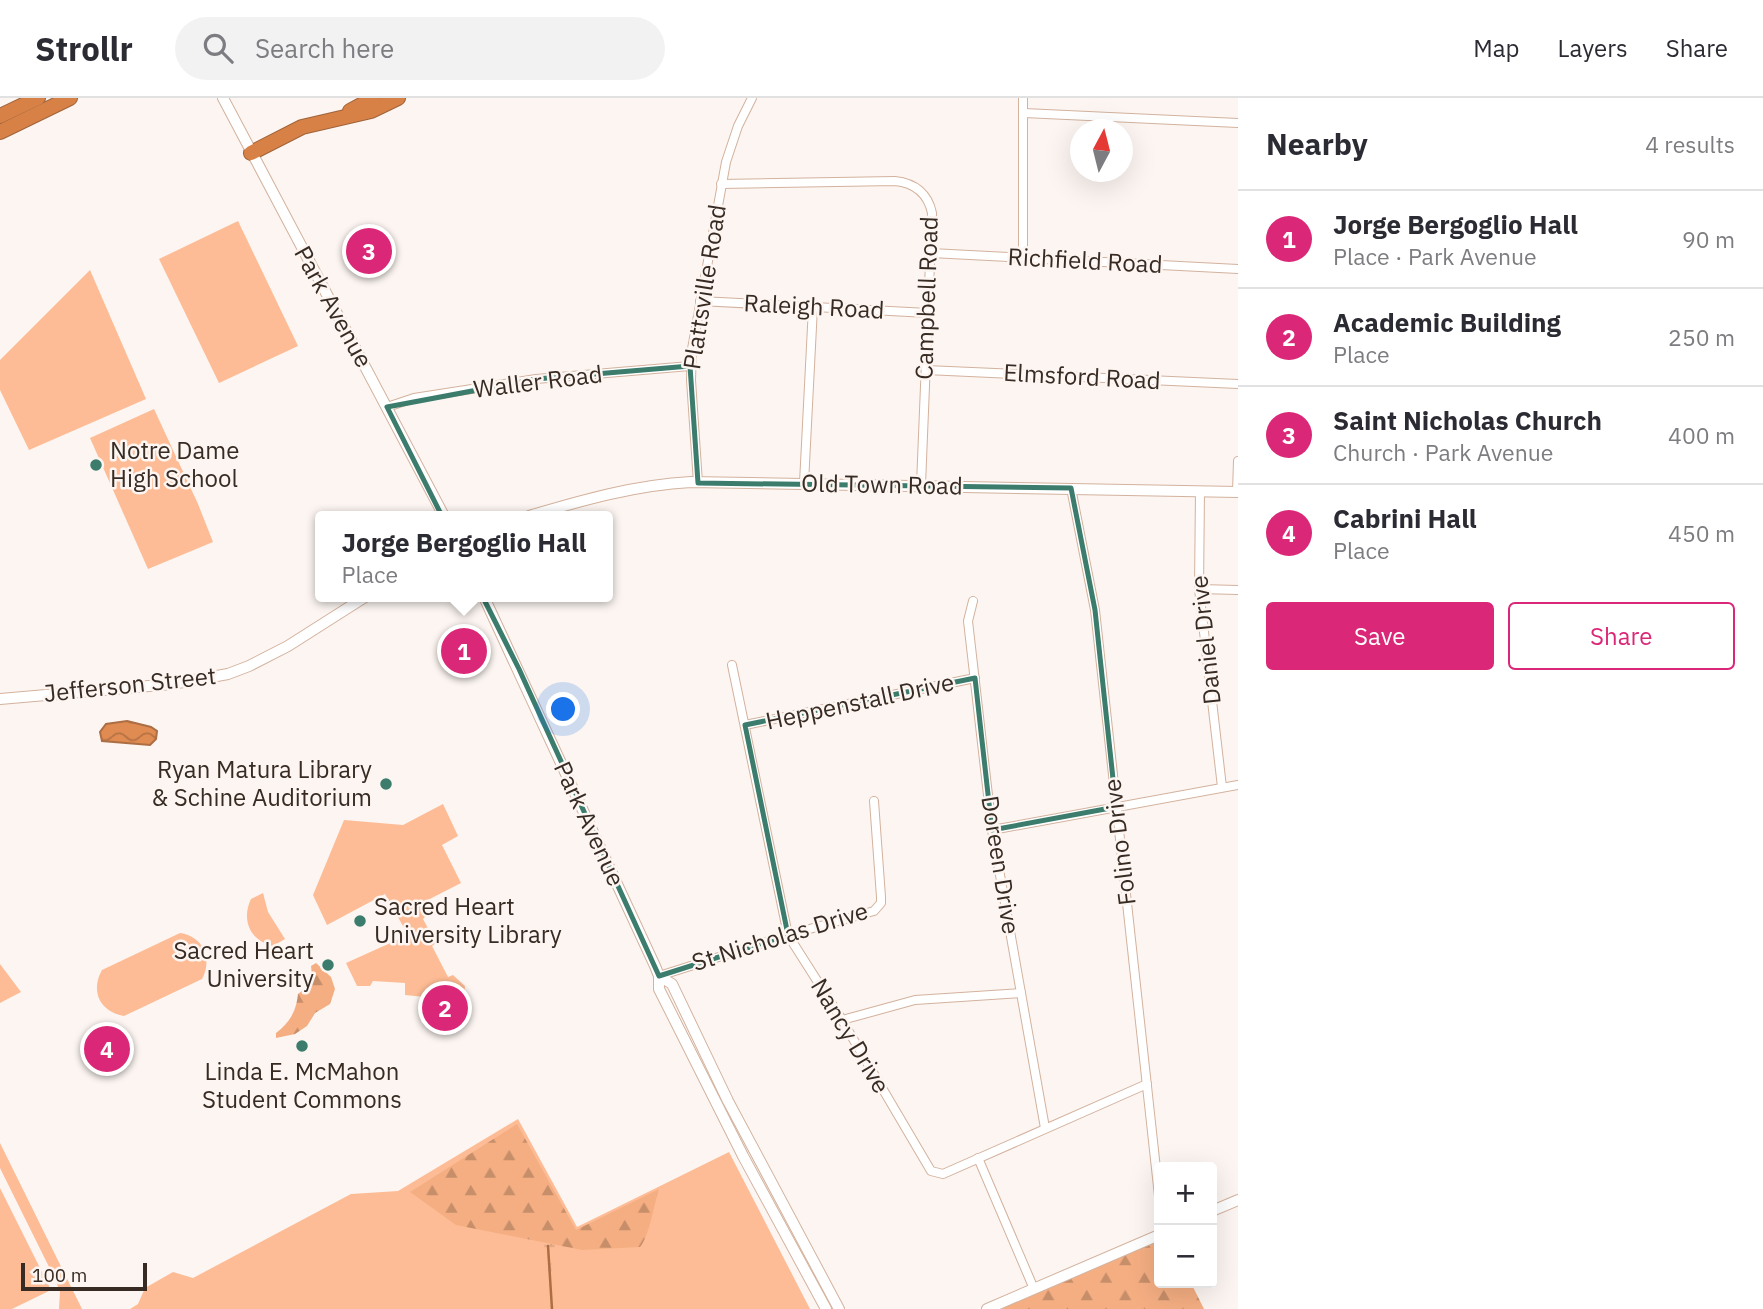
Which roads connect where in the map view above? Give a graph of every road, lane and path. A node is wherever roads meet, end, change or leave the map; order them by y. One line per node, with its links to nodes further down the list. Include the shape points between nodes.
1 (38, 98): 9 (highway)
2 (70, 98): 12 (highway)
3 (223, 98): 13 (main road, Park Avenue)
4 (373, 98): 10 (highway)
5 (398, 98): 10 (highway, via 371,111)
6 (752, 98): 14 (street, Plattsville Road, via 733,140)
7 (1023, 98): 8 (street)
8 (1024, 113): 11 (street); 16 (street)
9 (0, 116)
10 (337, 118): 13 (highway, via 302,127)
11 (1238, 122)
12 (0, 132)
13 (251, 153): 24 (main road, Park Avenue)
14 (721, 184): 15 (street, Campbell Road, via 904,182 920,190 931,206); 18 (street, Plattsville Road)
15 (931, 253): 16 (street, Richfield Road); 20 (street, Campbell Road)
16 (1023, 259): 17 (street, Richfield Road)
17 (1238, 269)
18 (700, 301): 19 (street, Raleigh Road); 21 (street, Plattsville Road)
19 (813, 307): 20 (street, Raleigh Road); 27 (street)
20 (928, 313): 22 (street, Campbell Road)
21 (690, 366): 24 (street, Waller Road, via 536,379 414,398); 26 (street, Plattsville Road)
22 (926, 370): 23 (street, Elmsford Road); 28 (street, Campbell Road)
23 (1238, 384)
24 (387, 407): 32 (main road, Park Avenue)
25 (1238, 461): 31 (street)
26 (698, 483): 27 (main road, Old Town Road); 33 (main road, Old Town Road, via 610,492)
27 (804, 483): 28 (main road, Old Town Road)
28 (921, 485): 29 (main road, Old Town Road)
29 (1071, 488): 30 (main road, Old Town Road); 46 (street, Folino Drive, via 1095,610)
30 (1200, 491): 31 (main road, Old Town Road); 34 (street, Daniel Drive)
31 (1237, 492)
32 (440, 511)
33 (546, 511)
34 (1199, 589): 35 (street); 44 (street, Daniel Drive)
35 (1238, 590)
36 (973, 601): 40 (street, Doreen Drive, via 968,621)
37 (357, 602): 41 (main road, Jefferson Street, via 288,646 228,674 172,684)
38 (486, 602): 49 (main road, Park Avenue)
39 (732, 664): 42 (street, Nancy Drive)
40 (975, 678): 42 (street, Heppenstall Drive); 47 (street, Doreen Drive)
41 (0, 699)
42 (745, 725): 48 (street, Nancy Drive)
43 (1238, 785): 44 (street)
44 (1222, 788): 46 (street)
45 (874, 801): 48 (street, St Nicholas Drive, via 881,903 868,913)
46 (1116, 807): 47 (street); 52 (street, Folino Drive)
47 (992, 830): 50 (street, Doreen Drive)
48 (788, 935): 49 (street, St Nicholas Drive); 51 (street, Nancy Drive)
49 (659, 976): 54 (main road, Park Avenue, via 672,984); 55 (main road, Park Avenue, via 659,989)
50 (1021, 993): 51 (street, via 915,1000); 53 (street, Doreen Drive)
51 (842, 1020): 56 (street, Nancy Drive, via 931,1171 943,1174)
52 (1147, 1084): 53 (street, Nancy Drive); 57 (street, Folino Drive)
53 (1045, 1128): 56 (street, Nancy Drive)
54 (752, 1147): 55 (main road); 63 (main road, Park Avenue)
55 (743, 1156): 62 (main road, Park Avenue)
56 (978, 1158): 61 (street)
57 (1155, 1162)
58 (1238, 1200): 59 (main road)
59 (1217, 1209)
60 (1154, 1237): 61 (main road)
61 (1034, 1289): 64 (main road)
62 (826, 1309)
63 (839, 1309)
64 (987, 1309)

